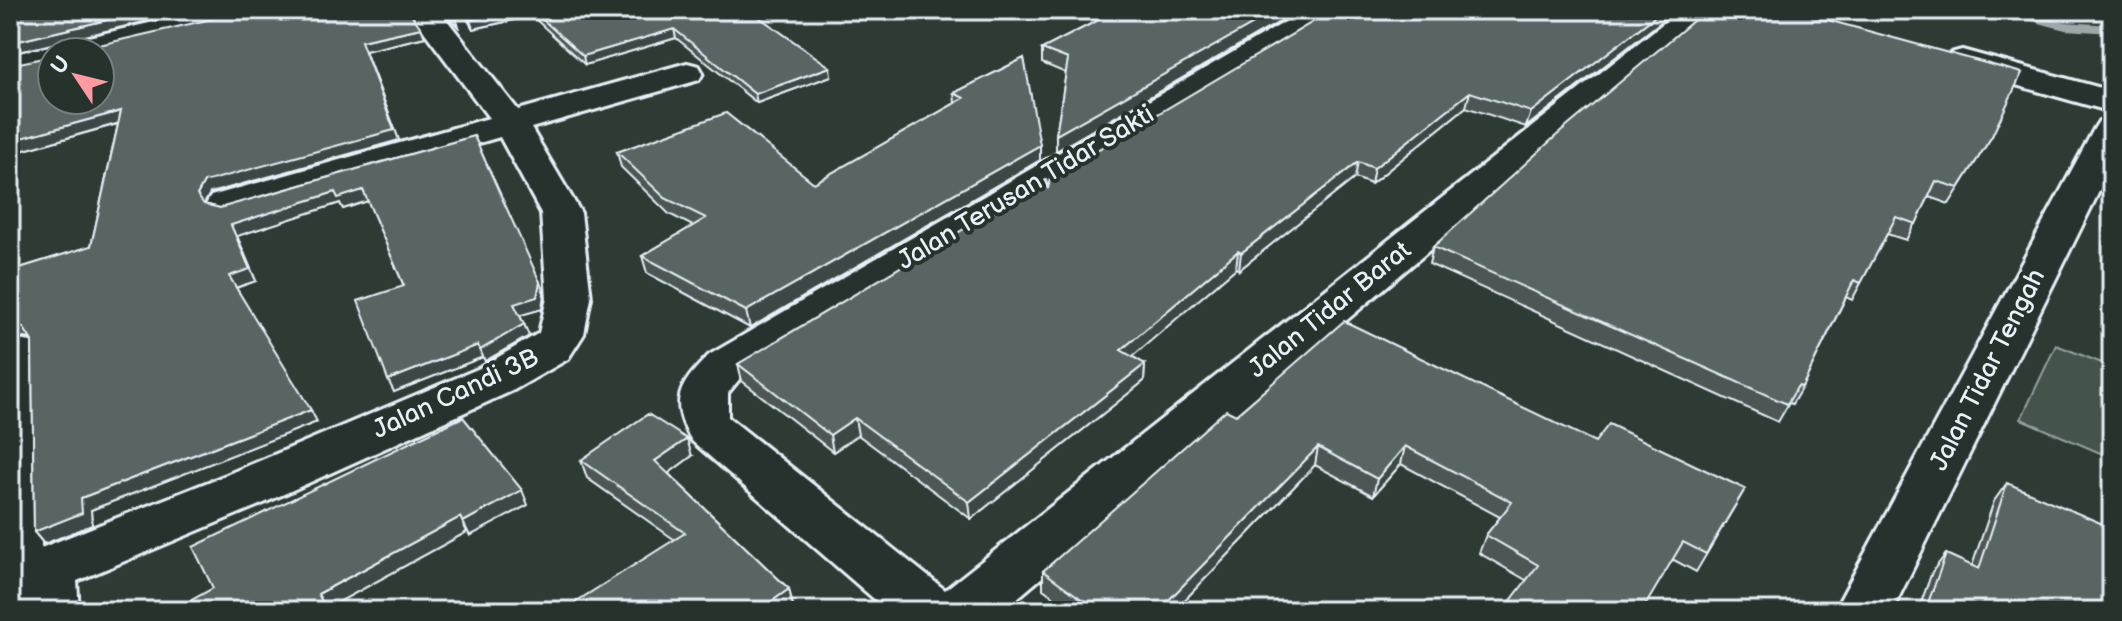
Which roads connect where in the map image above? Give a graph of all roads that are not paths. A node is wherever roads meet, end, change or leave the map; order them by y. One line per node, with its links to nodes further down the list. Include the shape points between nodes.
1 (245, 10): 5 (street)
2 (423, 10): 11 (street, Jalan Candi 3B)
3 (1327, 10): 16 (street, Jalan Terusan Tidar Sakti, via 725,366 701,396 704,425)
4 (1699, 10): 17 (street, Jalan Tidar Barat)
5 (116, 40)
6 (1930, 52): 10 (street)
7 (36, 59): 8 (street)
8 (10, 65)
9 (687, 73): 11 (street)
10 (2112, 102)
11 (511, 124): 13 (street); 15 (street, Jalan Candi 3B, via 561,213 569,298 561,334 552,348 441,404)
12 (2112, 129): 18 (street, Jalan Tidar Tengah)
13 (225, 204)
14 (15, 353): 15 (street)
15 (30, 587)
16 (929, 611)
17 (961, 611)
18 (1863, 611)

